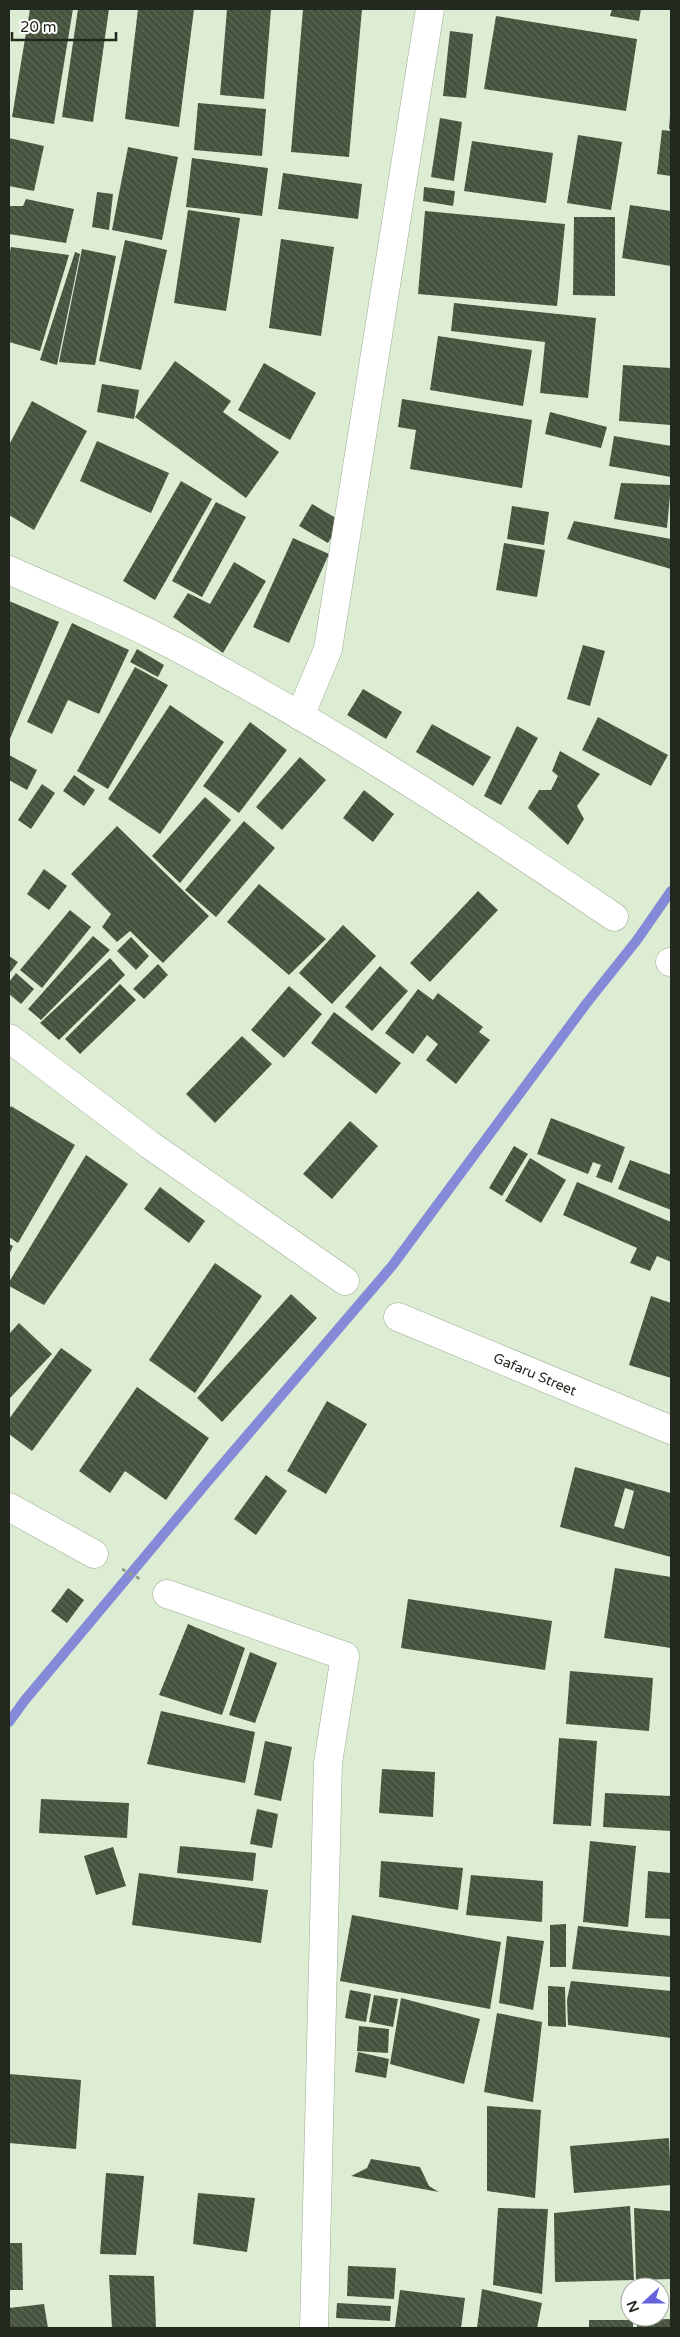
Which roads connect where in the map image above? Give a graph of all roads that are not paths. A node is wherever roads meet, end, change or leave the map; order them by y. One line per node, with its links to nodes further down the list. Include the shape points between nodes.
1 (430, 9): 3 (street, via 328,649)
2 (9, 570): 3 (street, via 153,635)
3 (300, 716): 4 (street, via 493,835)
4 (614, 917)
5 (9, 1038): 6 (street, via 150,1145)
6 (345, 1281)
7 (398, 1317): 8 (street, Gafaru Street)
8 (671, 1430)
9 (9, 1507): 10 (street)
10 (94, 1554)
11 (167, 1594): 12 (street, via 345,1656 328,1763)
12 (314, 2328)

